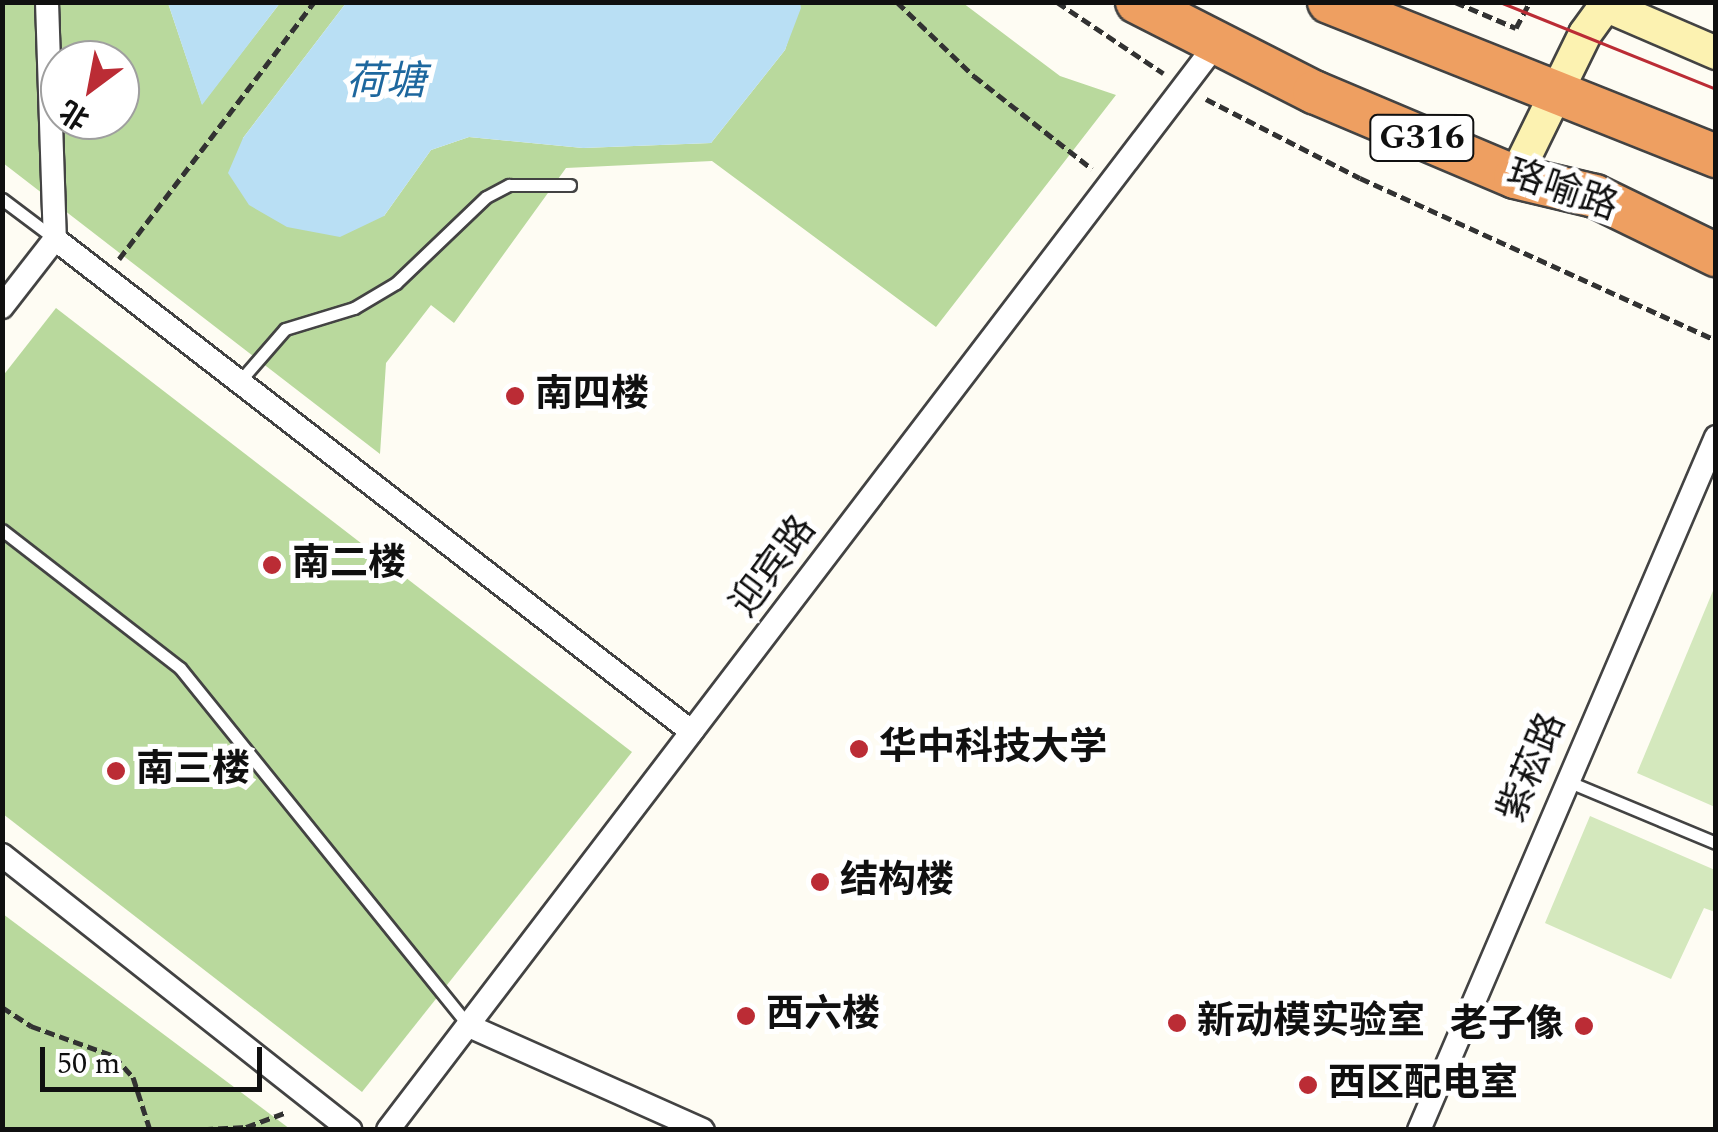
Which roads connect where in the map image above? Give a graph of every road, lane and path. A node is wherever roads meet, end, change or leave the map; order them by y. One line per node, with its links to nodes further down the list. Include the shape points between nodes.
1 (47, 2): 19 (street)
2 (314, 2): 21 (path)
3 (897, 2): 16 (path, via 986,86)
4 (1057, 2): 12 (path)
5 (1137, 2): 10 (highway, 珞喻路 / G316)
6 (1329, 2): 13 (highway, G316)
7 (1455, 2): 8 (path, via 1516,28)
8 (1530, 2)
9 (1608, 4): 11 (street); 13 (street)
10 (1214, 46): 12 (street, 迎宾路); 15 (highway, 珞喻路 / G316)
11 (1716, 53)
12 (1185, 88): 16 (street, 迎宾路); 23 (path, via 1360,178)
13 (1558, 88): 14 (highway, G316); 15 (street)
14 (1716, 156)
15 (1515, 177): 20 (highway, 珞喻路 / G316, via 1595,196)
16 (1111, 182): 27 (street, 迎宾路)
17 (570, 185): 24 (lane, via 508,185 486,197 396,283 354,308 285,328)
18 (2, 199): 19 (lane)
19 (54, 239): 21 (street); 22 (street)
20 (1716, 255)
21 (104, 278): 24 (street)
22 (2, 307)
23 (1716, 340)
24 (238, 382): 27 (street)
25 (1716, 437): 28 (street, 紫菘路)
26 (2, 530): 32 (lane, via 180,668)
27 (692, 732): 32 (street, 迎宾路)
28 (1564, 780): 29 (lane); 39 (street, 紫菘路)
29 (1716, 842)
30 (2, 855): 33 (street)
31 (2, 1007): 34 (path, via 31,1026 114,1056 133,1077)
32 (469, 1026): 37 (street, 迎宾路); 38 (street)
33 (315, 1102): 35 (path, via 246,1127); 36 (street)
34 (150, 1130)
35 (188, 1130)
36 (350, 1130)
37 (388, 1130)
38 (703, 1130)
39 (1419, 1130)

